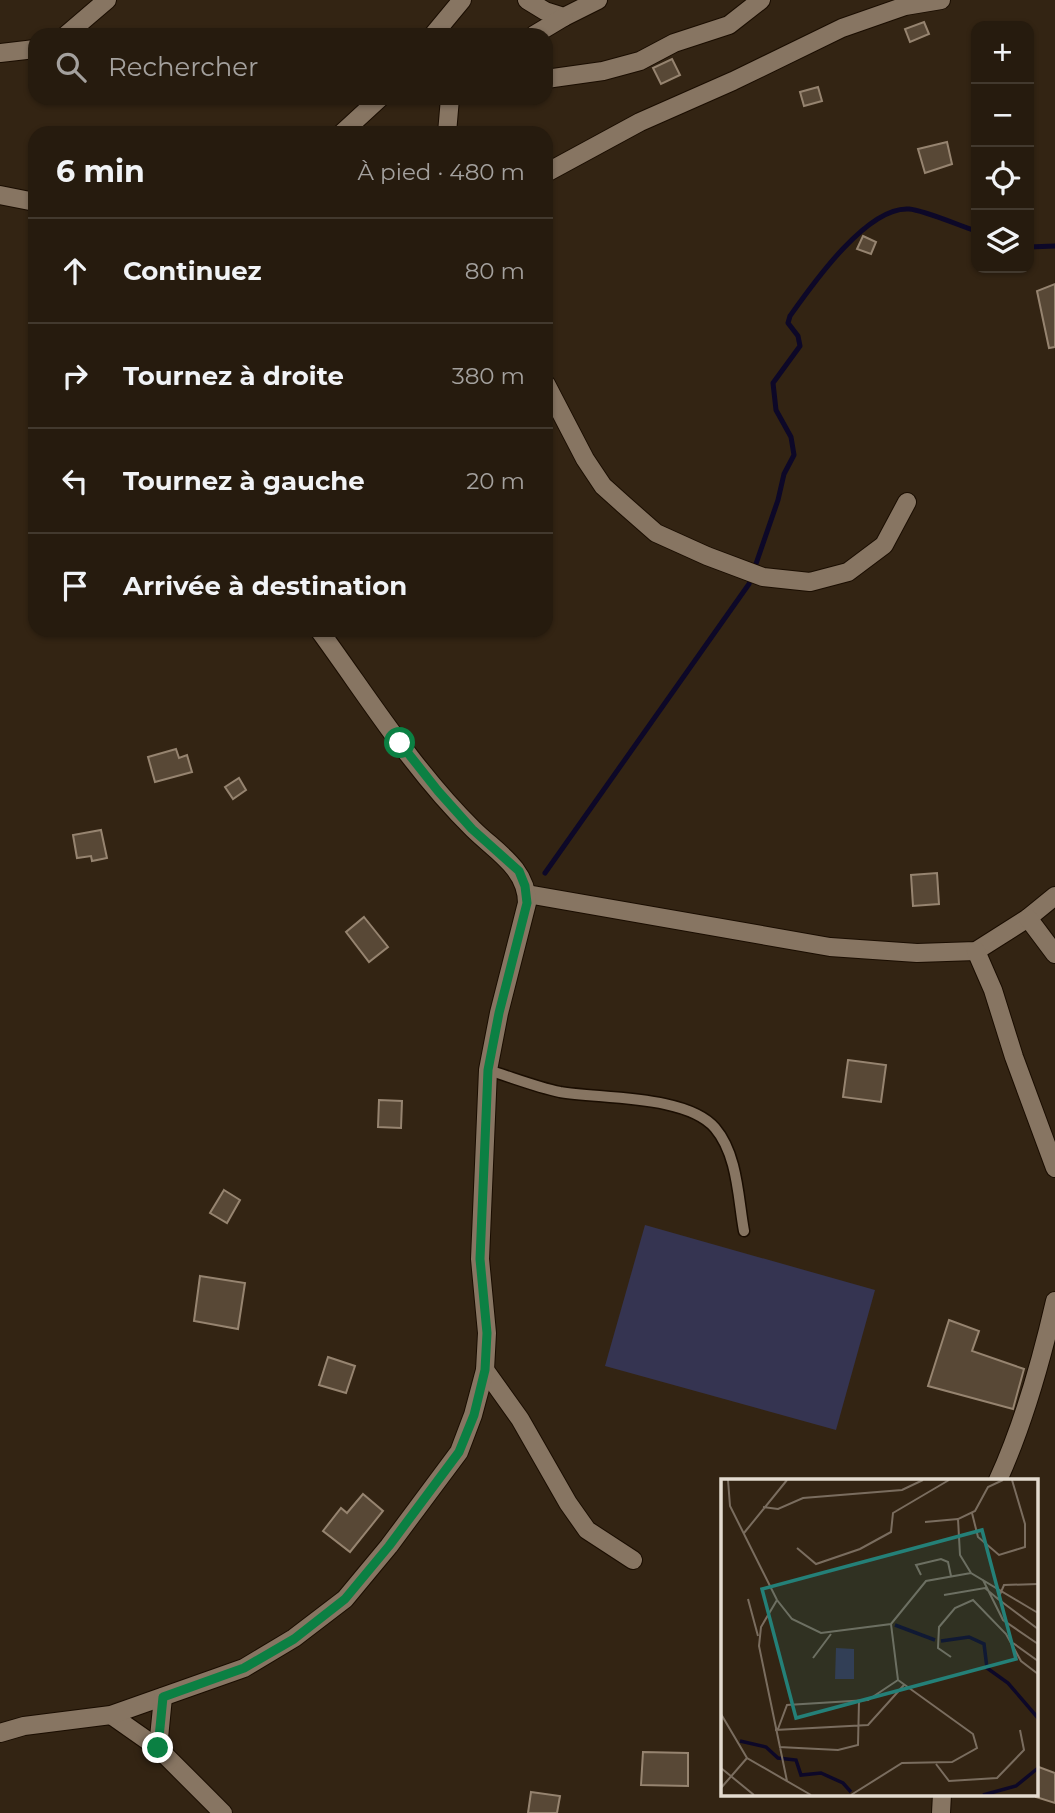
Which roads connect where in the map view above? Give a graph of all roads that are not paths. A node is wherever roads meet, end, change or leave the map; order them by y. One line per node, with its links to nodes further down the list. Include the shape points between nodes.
1 (107, 0): 9 (street)
2 (462, 0): 10 (street)
3 (527, 0): 8 (street)
4 (598, 0): 8 (street)
5 (761, 0): 14 (street, via 729,25 674,43 640,61)
6 (942, 0): 7 (street)
7 (909, 3): 19 (street, via 842,28 640,122)
8 (564, 17): 11 (street)
9 (74, 28)
10 (439, 28)
11 (546, 28)
12 (28, 50): 13 (street)
13 (0, 53)
14 (553, 78)
15 (372, 105): 17 (street)
16 (449, 105): 18 (street)
17 (350, 126)
18 (448, 126)
19 (553, 169)
20 (0, 195): 21 (street)
21 (28, 201)
22 (553, 397): 23 (street, via 603,486 656,533 763,577 810,582 848,572 884,545)
23 (906, 502)
24 (324, 637): 25 (street, via 438,791 519,871)
25 (527, 894): 28 (street, via 830,947 917,953); 30 (street)
26 (1055, 896): 27 (street)
27 (1028, 918): 28 (street); 29 (street)
28 (976, 951): 31 (street)
29 (1055, 954)
30 (488, 1070): 32 (lane, via 559,1092 686,1108 715,1128 731,1157); 34 (street, via 480,1259 487,1333)
31 (1055, 1168)
32 (744, 1231)
33 (1055, 1301): 35 (street, via 1016,1441)
34 (485, 1370): 36 (street, via 587,1530); 37 (street, via 459,1452 345,1599 294,1639 244,1668)
35 (998, 1479)
36 (632, 1560)
37 (163, 1697): 38 (street); 40 (street)
38 (111, 1715): 39 (street); 40 (street)
39 (0, 1733)
40 (158, 1748): 41 (street)
41 (223, 1813)

